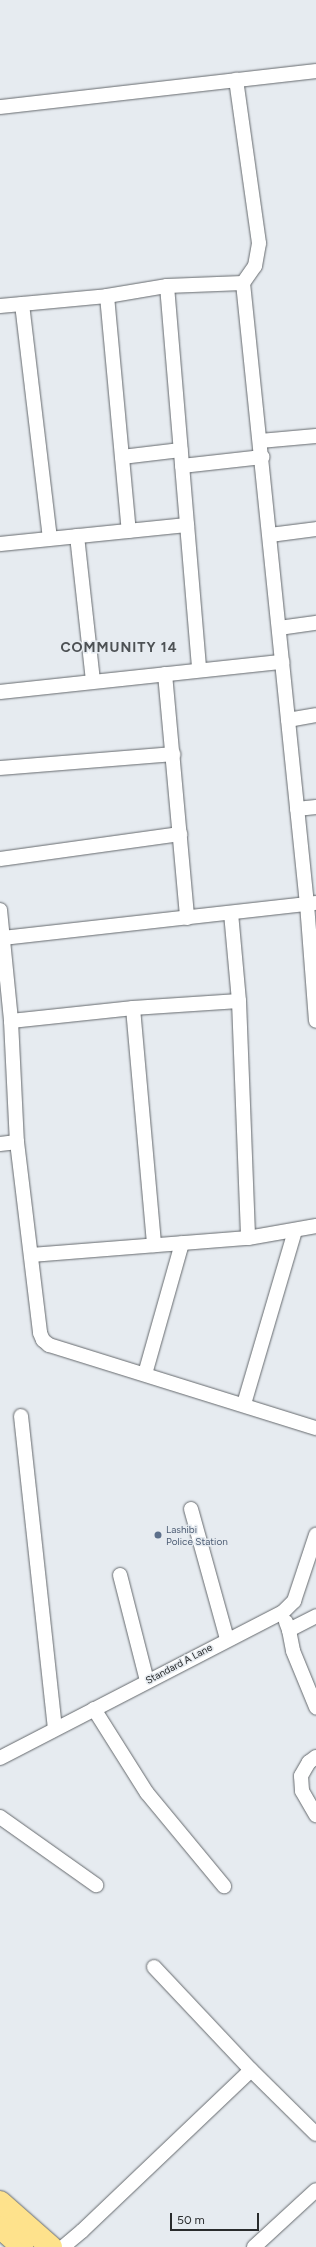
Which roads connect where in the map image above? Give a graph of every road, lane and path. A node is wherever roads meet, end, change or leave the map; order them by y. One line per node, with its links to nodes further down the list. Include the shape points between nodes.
1 (316, 71): 2 (street)
2 (236, 80): 3 (street); 4 (street, via 259,243 255,266)
3 (0, 107)
4 (243, 283): 5 (street); 10 (street)
5 (167, 286): 6 (street); 11 (street)
6 (107, 296): 7 (street); 12 (street)
7 (22, 304): 8 (street); 20 (street)
8 (0, 306)
9 (316, 436): 10 (street)
10 (260, 441): 13 (street)
11 (181, 450): 12 (street); 14 (street)
12 (122, 457): 17 (street)
13 (262, 457): 14 (street); 18 (street)
14 (182, 466): 15 (street)
15 (187, 525): 17 (street); 25 (street)
16 (316, 529): 18 (street)
17 (129, 531): 19 (street)
18 (270, 535): 23 (street)
19 (77, 536): 20 (street); 27 (street)
20 (50, 538): 21 (street)
21 (0, 544)
22 (316, 623): 23 (street)
23 (279, 628): 24 (street)
24 (282, 662): 25 (street); 30 (street)
25 (199, 670): 26 (street)
26 (165, 674): 27 (street); 31 (street)
27 (93, 681): 28 (street)
28 (0, 692)
29 (316, 715): 30 (street)
30 (288, 720): 34 (street)
31 (173, 754): 32 (street); 35 (street)
32 (0, 768)
33 (316, 807): 34 (street)
34 (297, 808): 37 (street)
35 (180, 834): 36 (street); 40 (street)
36 (0, 859)
37 (311, 903): 39 (street); 45 (street)
38 (0, 910): 41 (street)
39 (231, 913): 40 (street); 42 (street)
40 (187, 918): 41 (street)
41 (3, 938): 44 (street)
42 (239, 1001): 43 (street); 50 (street)
43 (133, 1008): 44 (street); 52 (street)
44 (11, 1021): 46 (street)
45 (316, 1021)
46 (17, 1142): 47 (street); 53 (street)
47 (0, 1144)
48 (316, 1226): 49 (street)
49 (295, 1231): 50 (street); 55 (street)
50 (248, 1238): 51 (street)
51 (182, 1243): 52 (street); 54 (street)
52 (154, 1245): 53 (street)
53 (31, 1255): 54 (street, via 43,1340 49,1345)
54 (145, 1374): 55 (street)
55 (244, 1404): 57 (street)
56 (21, 1416): 68 (street)
57 (316, 1428)
58 (191, 1509): 64 (street)
59 (316, 1535): 61 (street, Standard A Lane, via 294,1602)
60 (120, 1574): 65 (street)
61 (283, 1612): 63 (street); 64 (street, Standard A Lane)
62 (316, 1616): 63 (street)
63 (289, 1630): 66 (street, via 293,1651)
64 (227, 1639): 65 (street, Standard A Lane)
65 (147, 1681): 67 (street, Standard A Lane)
66 (316, 1707)
67 (94, 1709): 68 (street, Standard A Lane); 74 (street, via 147,1793)
68 (55, 1728): 69 (street, Standard A Lane)
69 (0, 1758)
70 (316, 1758): 71 (street, via 308,1762 301,1776 302,1791)
71 (316, 1815)
72 (0, 1817): 73 (street)
73 (96, 1885)
74 (224, 1886)
75 (154, 1967): 76 (street)
76 (251, 2070): 77 (street); 83 (street)
77 (316, 2134)
78 (316, 2190): 84 (street)
79 (0, 2202): 82 (main road)
80 (0, 2227): 81 (main road)
81 (22, 2247)
82 (51, 2247)
83 (63, 2247)
84 (254, 2247)

